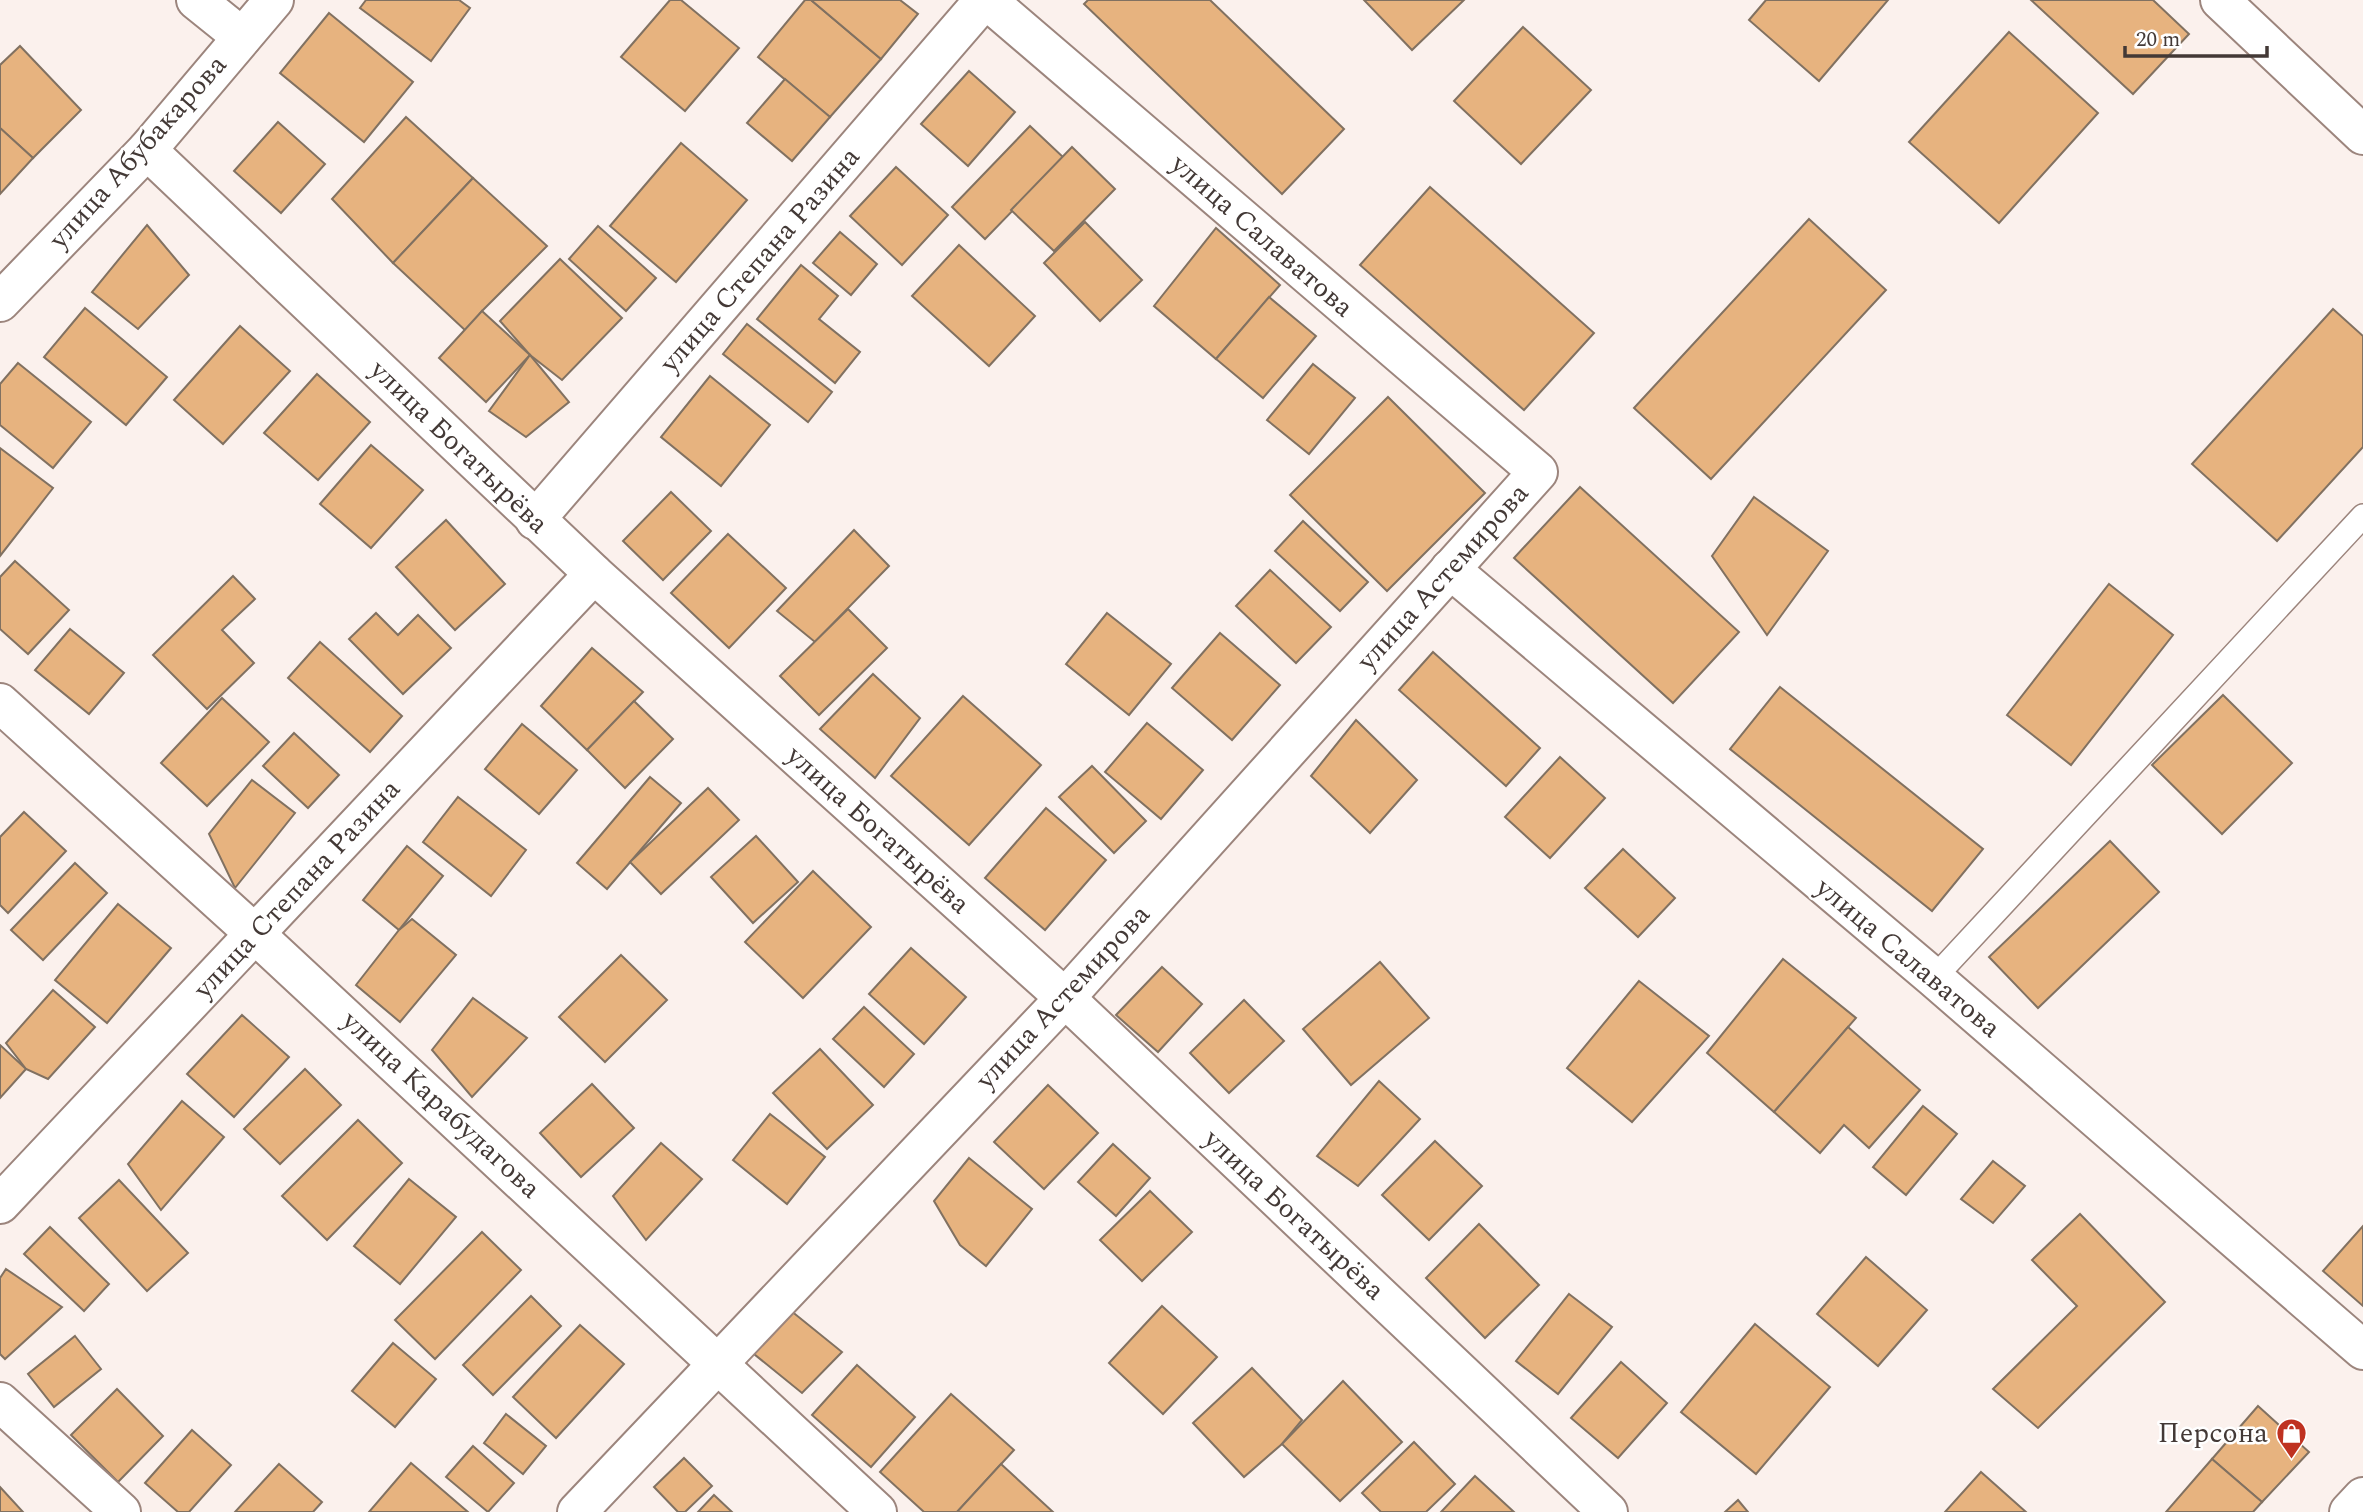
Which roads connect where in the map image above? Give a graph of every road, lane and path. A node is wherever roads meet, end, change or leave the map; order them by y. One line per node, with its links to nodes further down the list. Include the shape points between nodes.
1 (196, 0): 5 (street)
2 (274, 0): 5 (street, улица Абубакарова)
3 (986, 0): 9 (street, улица Салаватова); 11 (street, улица Степана Разина)
4 (2220, 0): 6 (street)
5 (242, 37): 7 (street, улица Абубакарова)
6 (2363, 135)
7 (147, 150): 8 (street, улица Абубакарова); 11 (street, улица Богатырёва)
8 (0, 302)
9 (1538, 472): 12 (street, улица Астемирова)
10 (2363, 516): 16 (lane)
11 (535, 520): 13 (street, улица Богатырёва)
12 (1450, 569): 16 (street, улица Салаватова); 17 (street, улица Астемирова)
13 (594, 574): 15 (street, улица Степана Разина); 17 (street, улица Богатырёва)
14 (0, 703): 15 (street, улица Карабудагова)
15 (255, 934): 18 (street, улица Степана Разина); 20 (street, улица Карабудагова)
16 (1934, 978): 19 (street, улица Салаватова)
17 (1065, 998): 20 (street, улица Астемирова); 26 (street, улица Богатырёва)
18 (0, 1204)
19 (2363, 1350)
20 (720, 1363): 24 (street, улица Астемирова); 25 (street, улица Карабудагова)
21 (0, 1402): 23 (street)
22 (2363, 1497): 27 (street)
23 (121, 1512)
24 (577, 1512)
25 (877, 1512)
26 (1608, 1512)
27 (2349, 1512)

